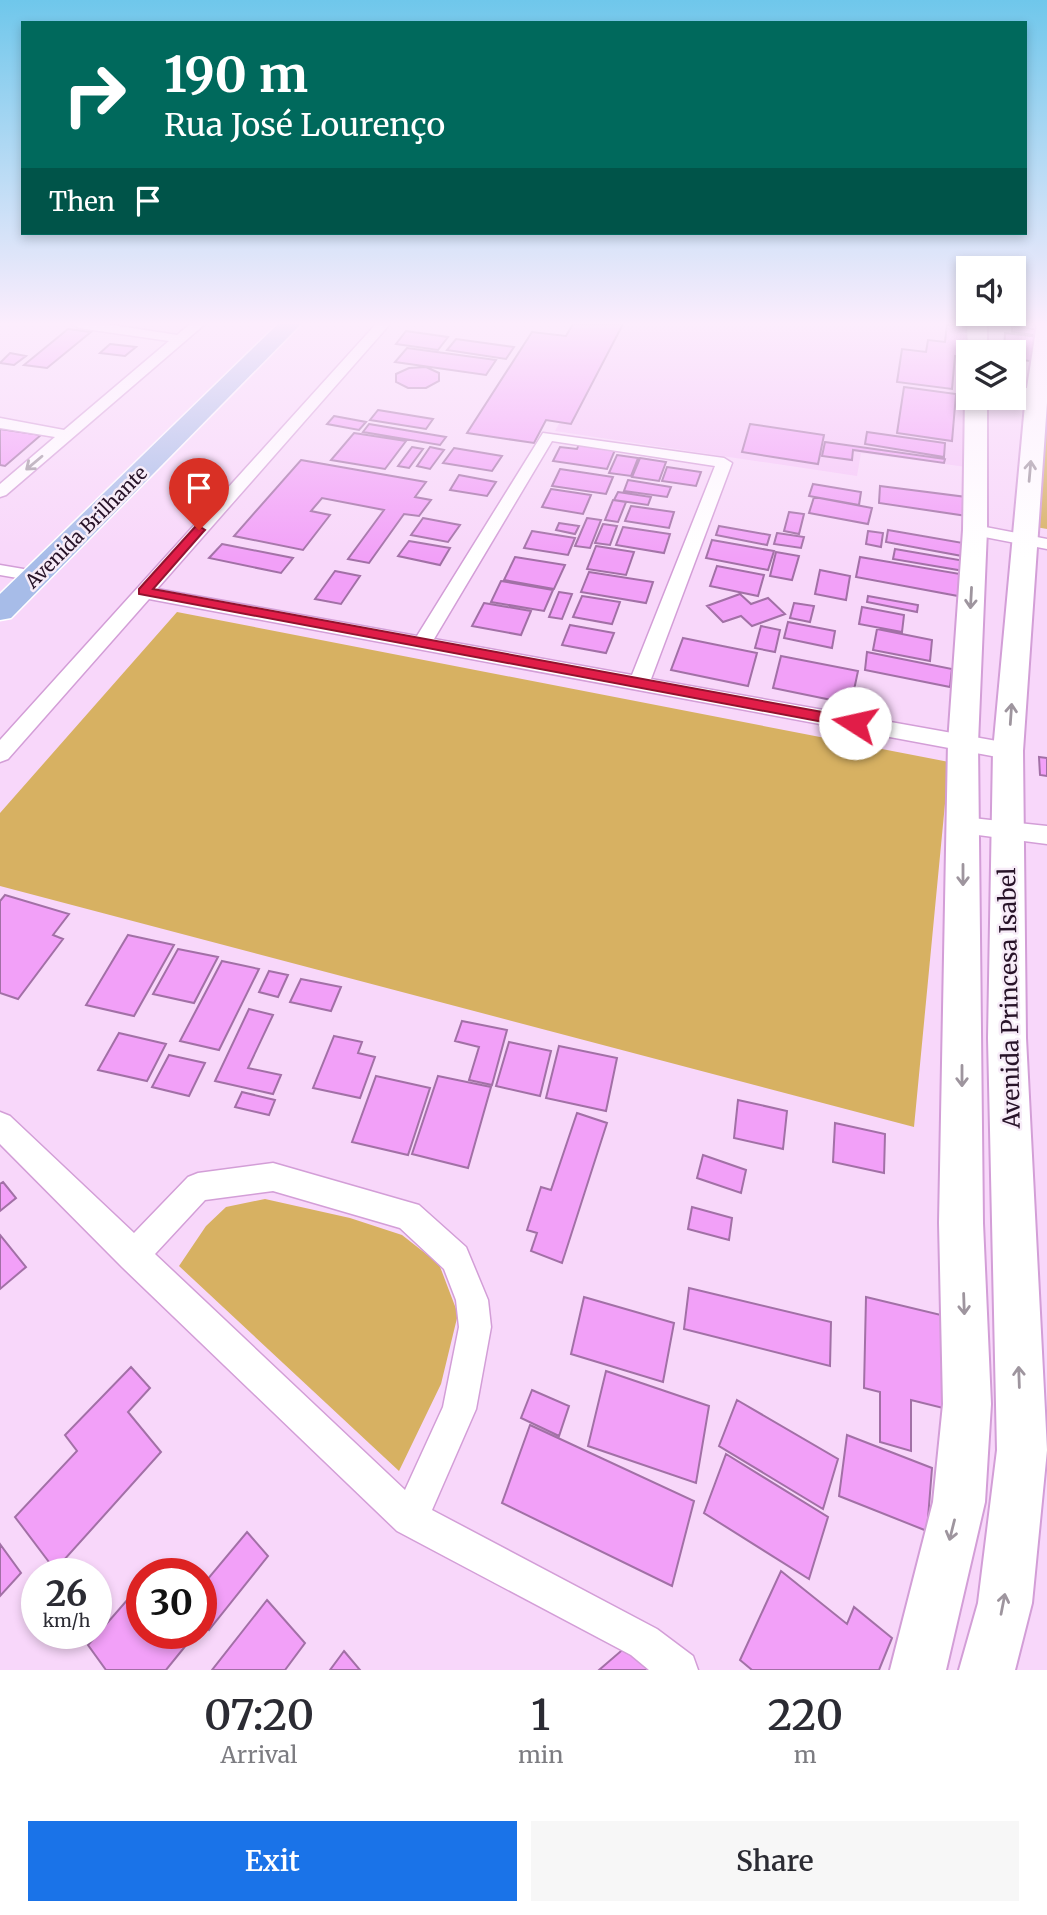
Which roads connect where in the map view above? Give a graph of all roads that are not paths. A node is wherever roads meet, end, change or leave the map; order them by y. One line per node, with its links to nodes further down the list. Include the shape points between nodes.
1 (106, 402): 7 (street)
2 (211, 402): 12 (main road, Avenida Brilhante)
3 (313, 402): 13 (street)
4 (1042, 402): 10 (main road, Avenida Princesa Isabel, one-way to 4)
5 (976, 410): 9 (main road, Avenida Princesa Isabel)
6 (0, 423): 7 (street)
7 (67, 435): 8 (street, one-way to 8)
8 (0, 492)
9 (975, 530): 10 (street); 16 (main road, Avenida Princesa Isabel, one-way to 16)
10 (1035, 542): 17 (main road, Avenida Princesa Isabel)
11 (0, 570): 12 (street)
12 (35, 576): 14 (main road, Avenida Brilhante)
13 (144, 592): 15 (street); 21 (street)
14 (0, 611)
15 (422, 643): 18 (street); 18 (street, via 548,436 724,463)
16 (969, 643): 17 (main road); 19 (main road, Avenida Princesa Isabel)
17 (1015, 652): 20 (main road, Avenida Princesa Isabel, one-way to 17)
18 (639, 684): 19 (street)
19 (963, 743): 20 (street); 22 (main road, Avenida Princesa Isabel)
20 (1008, 751): 22 (main road, Avenida Princesa Isabel)
21 (0, 754)
22 (1006, 831): 27 (main road, Avenida Princesa Isabel, one-way to 27, via 961,1223 967,1404 959,1502); 28 (main road, Avenida Princesa Isabel, one-way to 22, via 1004,1603 1022,1450 1007,1038)
23 (0, 1125): 24 (street)
24 (134, 1255): 25 (street); 25 (street, via 198,1186 273,1177 408,1216 455,1258 472,1300 475,1328 459,1409)
25 (410, 1518): 26 (street, via 645,1642)
26 (679, 1670)
27 (918, 1670)
28 (987, 1670)

